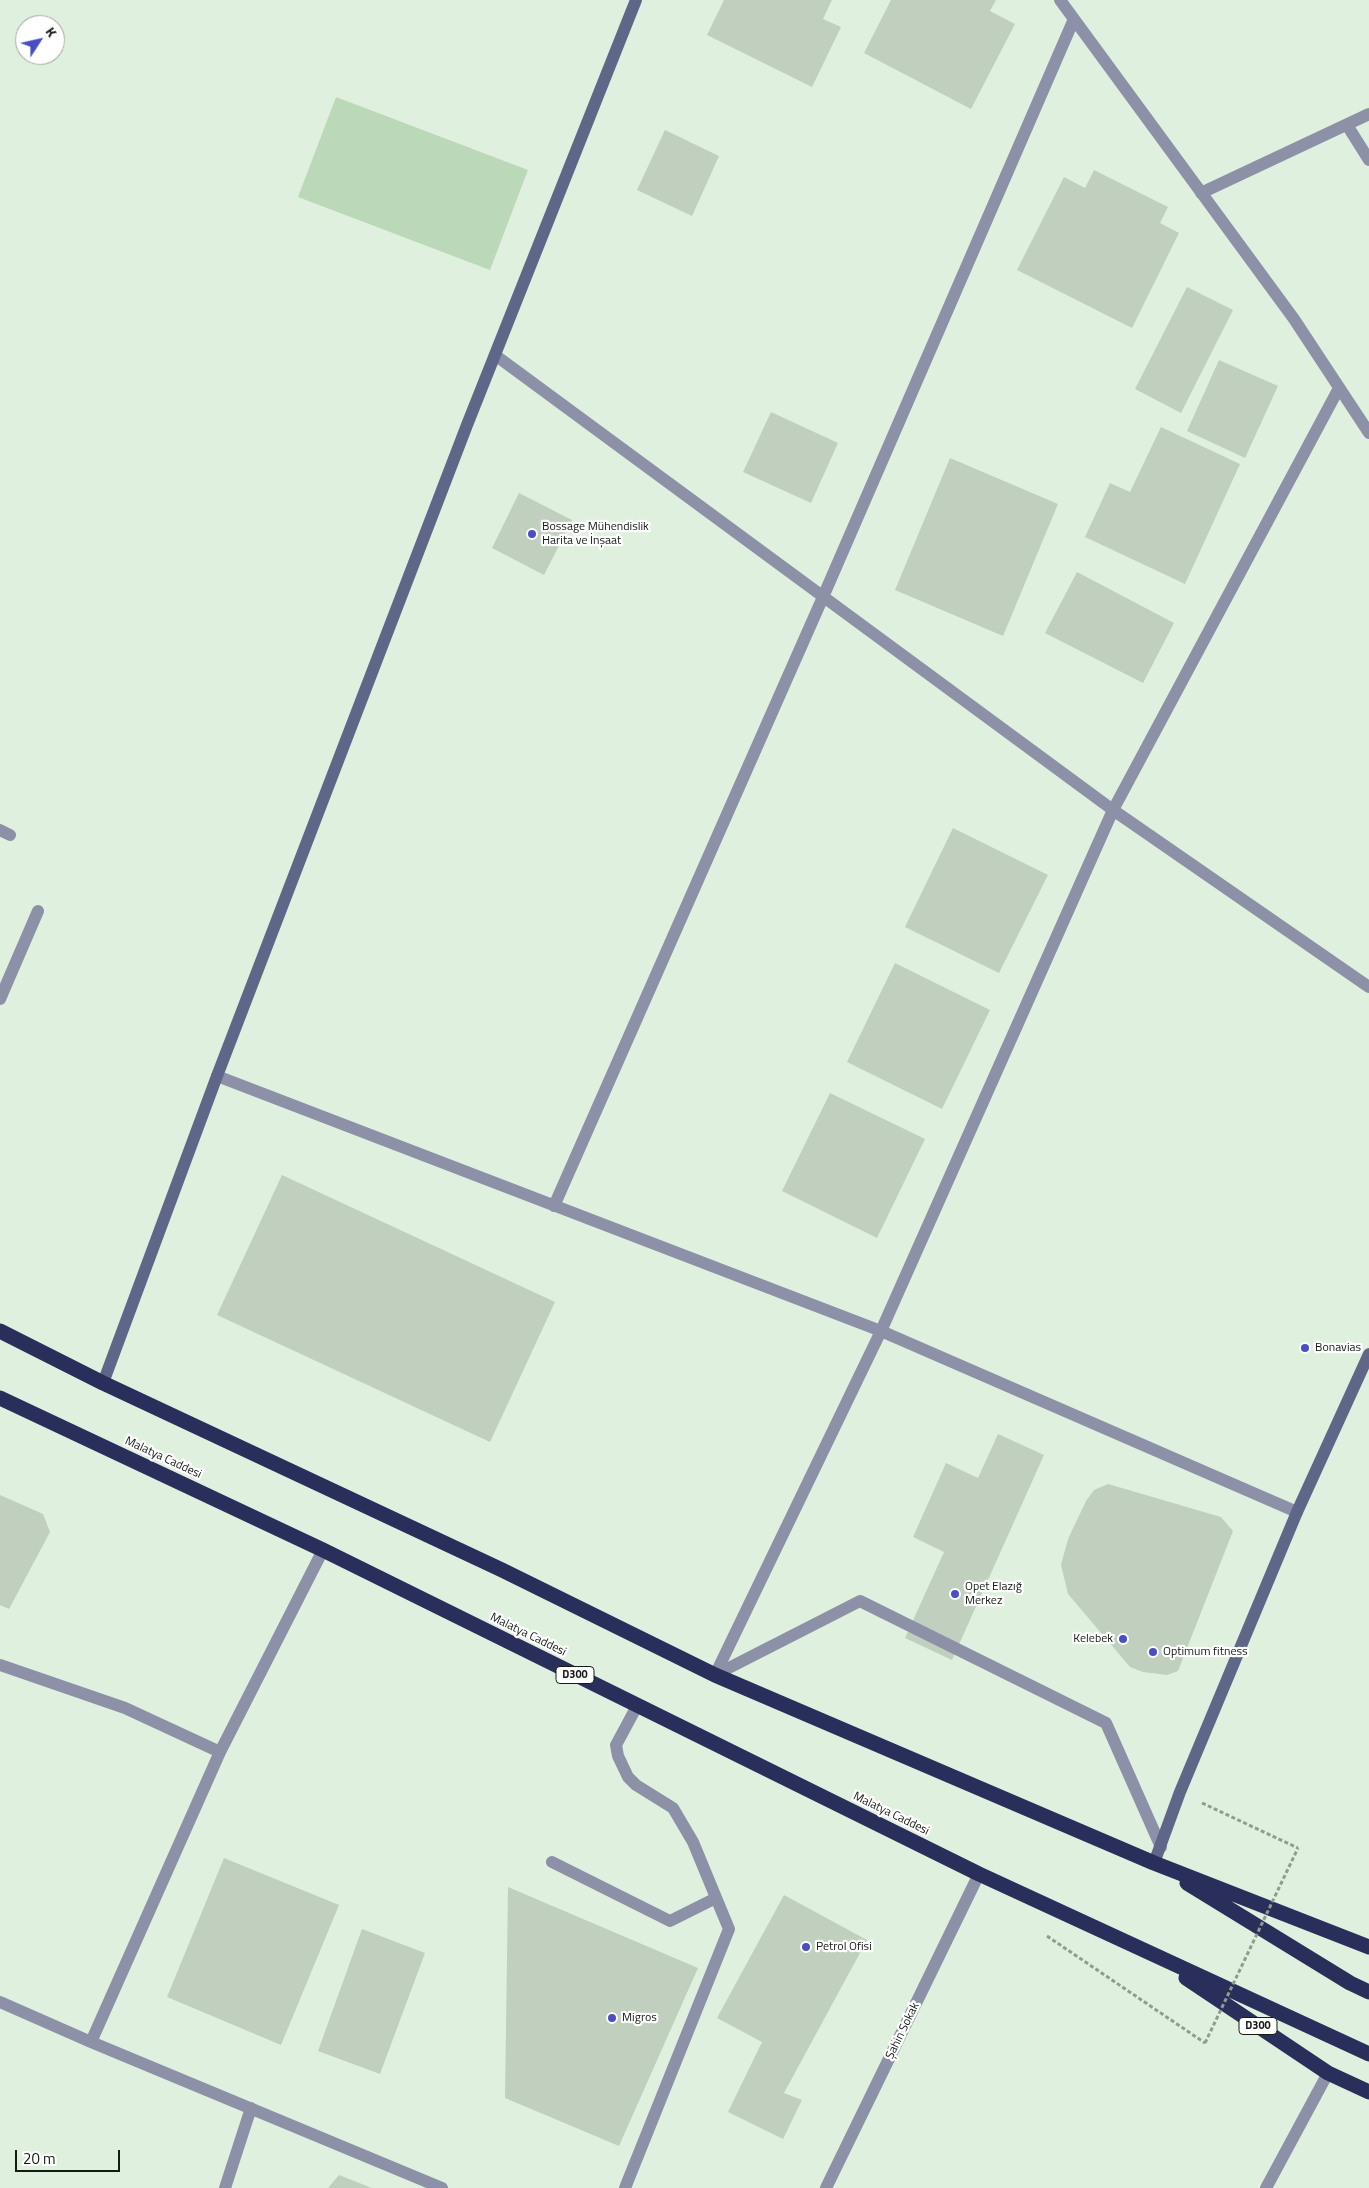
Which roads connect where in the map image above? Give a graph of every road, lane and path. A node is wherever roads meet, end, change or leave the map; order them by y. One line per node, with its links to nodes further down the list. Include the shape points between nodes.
1 (636, 0): 8 (street)
2 (1060, 0): 3 (street)
3 (1074, 19): 7 (street); 11 (street)
4 (1369, 114): 5 (street)
5 (1347, 125): 6 (street); 7 (street)
6 (1369, 160)
7 (1201, 193): 9 (street, via 1294,319)
8 (495, 355): 11 (street); 16 (street)
9 (1339, 388): 10 (street); 12 (street)
10 (1369, 433)
11 (823, 597): 12 (street); 17 (street)
12 (1113, 810): 14 (street); 19 (street)
13 (38, 911): 15 (street)
14 (1369, 987)
15 (0, 999)
16 (217, 1076): 17 (street); 21 (street)
17 (554, 1206): 19 (street)
18 (0, 1331): 21 (highway)
19 (881, 1331): 23 (street); 26 (street)
20 (1369, 1354): 23 (street)
21 (103, 1382): 26 (highway, via 502,1570)
22 (0, 1398): 24 (highway, Malatya Caddesi / D300)
23 (1297, 1512): 29 (street)
24 (323, 1550): 27 (highway, Malatya Caddesi / D300); 28 (street)
25 (0, 1665): 28 (street, via 125,1708)
26 (715, 1675): 30 (street, via 860,1601 1106,1723); 32 (highway)
27 (637, 1706): 33 (highway, Malatya Caddesi / D300); 34 (street, via 616,1745 618,1756 636,1785 673,1808 693,1842)
28 (220, 1752): 40 (street)
29 (1180, 1792): 30 (street); 35 (path, bridge, via 1298,1848 1205,2043)
30 (1161, 1847): 32 (street)
31 (552, 1862): 34 (street, via 670,1921)
32 (1154, 1863): 36 (highway); 38 (highway)
33 (979, 1874): 37 (highway, Malatya Caddesi / D300); 48 (street, Şahin Sokak)
34 (716, 1898): 47 (street, via 729,1929)
35 (1040, 1931)
36 (1369, 1947)
37 (1150, 1953): 41 (highway); 42 (highway, D300)
38 (1369, 1992)
39 (0, 2002): 40 (street)
40 (91, 2042): 44 (street)
41 (1369, 2054)
42 (1328, 2073): 43 (highway, D300); 49 (street)
43 (1369, 2092)
44 (251, 2108): 45 (street); 46 (street)
45 (225, 2188)
46 (442, 2188)
47 (625, 2188)
48 (826, 2188)
49 (1266, 2188)

